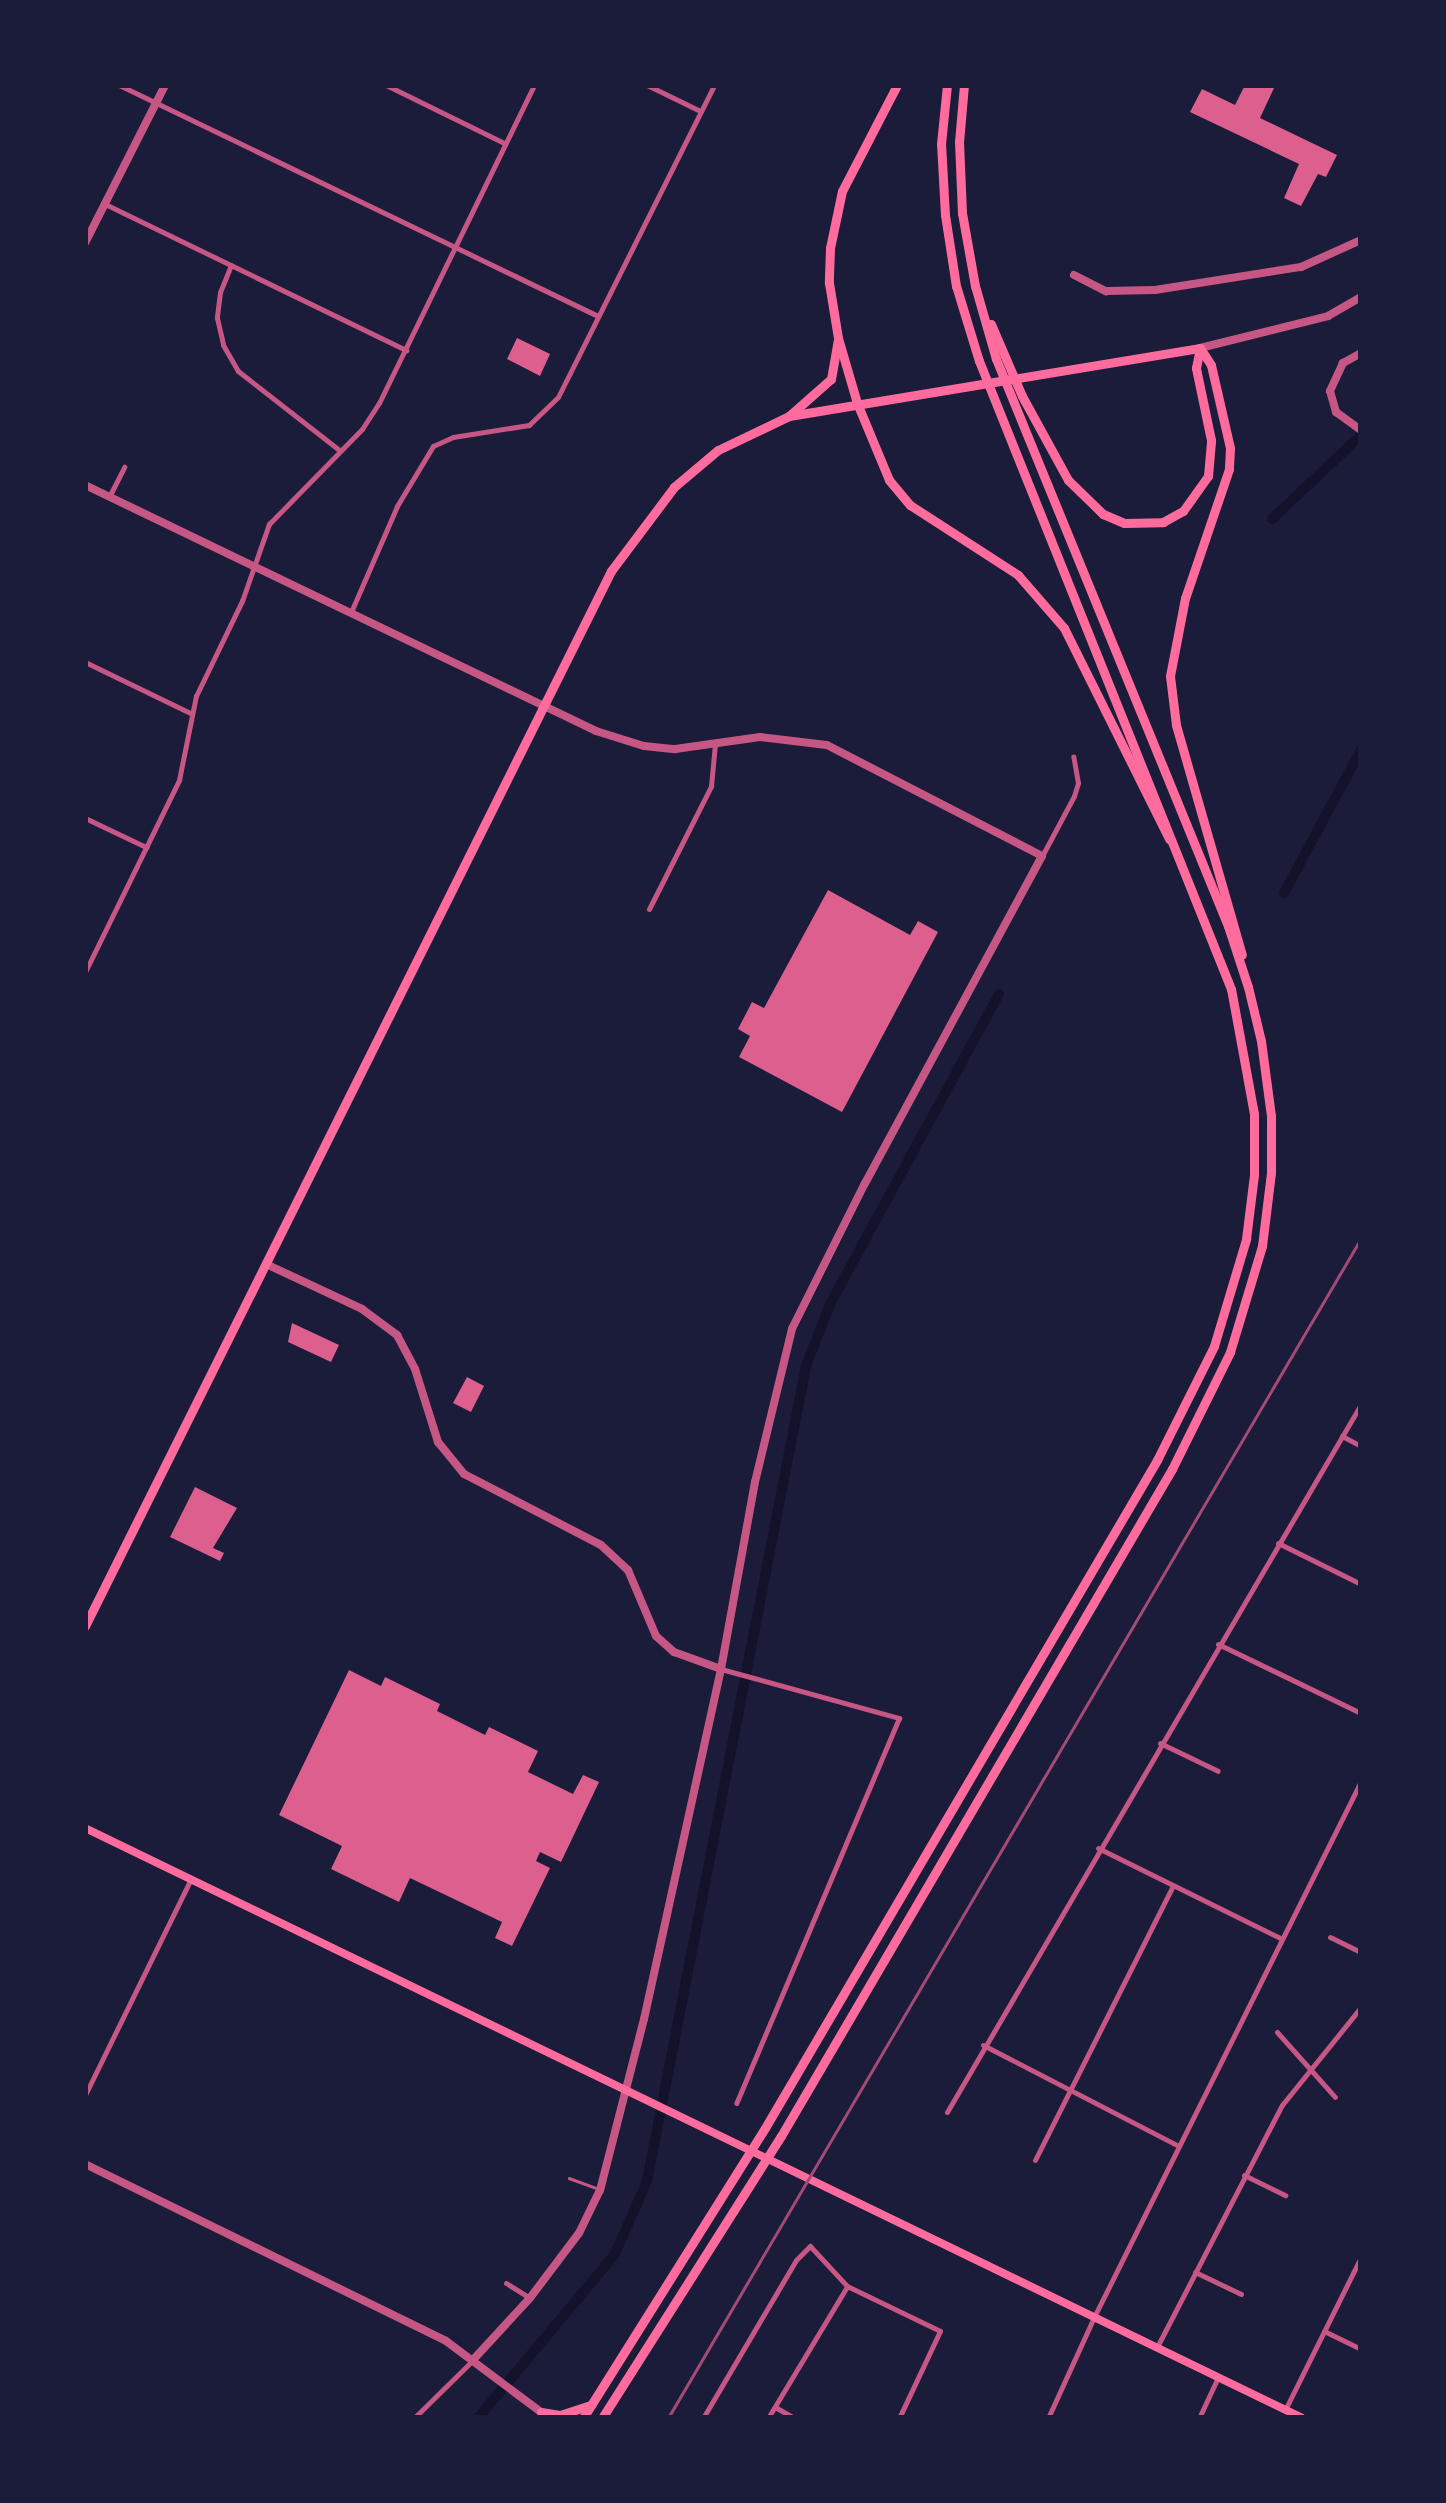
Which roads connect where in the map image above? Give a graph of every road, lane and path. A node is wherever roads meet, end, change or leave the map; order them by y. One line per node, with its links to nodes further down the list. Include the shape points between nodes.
1 (119, 85): 10 (street)
2 (165, 85): 10 (street)
3 (386, 85): 12 (street)
4 (534, 85): 12 (street)
5 (647, 85): 11 (street)
6 (714, 85): 11 (street)
7 (898, 85): 22 (main road, via 842,191 834,222 829,283)
8 (947, 85): 43 (main road, via 944,215 979,361)
9 (964, 85): 19 (main road, via 962,213)
10 (156, 101): 13 (street); 16 (street)
11 (698, 110): 21 (street)
12 (504, 143): 16 (street)
13 (105, 204): 15 (street); 17 (street)
14 (1361, 240): 18 (street, via 1301,267 1155,290 1106,290)
15 (85, 243)
16 (456, 246): 21 (street); 24 (street)
17 (231, 265): 24 (street); 29 (street, via 217,318 230,358 260,392)
18 (1074, 275)
19 (974, 286): 23 (main road, via 1068,480 1103,514 1124,523 1163,522 1184,511 1208,476 1210,440 1196,368); 48 (main road, via 996,359)
20 (1361, 298): 23 (street, via 1328,316)
21 (598, 316): 34 (street, via 546,412 528,425 433,446 397,506)
22 (838, 338): 26 (main road); 27 (main road, via 831,378)
23 (1200, 348): 26 (main road); 48 (main road, via 1211,365 1229,469 1184,598 1170,676 1176,725 1237,925)
24 (406, 350): 29 (street, via 371,416)
25 (1361, 352): 28 (street, via 1343,363 1330,391 1336,412)
26 (857, 403): 27 (main road); 43 (main road, via 889,480 910,505 1018,575 1064,628)
27 (789, 416): 36 (main road, via 718,450 639,528)
28 (1357, 428)
29 (340, 450): 33 (street, via 278,512)
30 (124, 467): 32 (street)
31 (85, 485): 32 (street)
32 (109, 496): 33 (street)
33 (253, 567): 34 (street); 37 (street)
34 (350, 615): 36 (street)
35 (85, 662): 37 (street)
36 (544, 706): 38 (street, via 634,744); 49 (main road)
37 (192, 713): 41 (street, via 179,780)
38 (714, 744): 42 (street, via 760,736 827,745); 44 (street, via 711,786)
39 (1073, 756): 42 (street, via 1074,796)
40 (85, 818): 41 (street)
41 (146, 847): 46 (street)
42 (1042, 856): 57 (street, via 792,1329 755,1482)
43 (1192, 883): 97 (main road, via 1230,989 1254,1114 1246,1239 1214,1346 1157,1460 775,2111)
44 (648, 908)
45 (85, 950): 46 (street)
46 (94, 954): 47 (street)
47 (85, 972)
48 (1248, 987): 103 (main road, via 1271,1116 1271,1173 1262,1246 1230,1352 1172,1469 780,2136)
49 (266, 1264): 55 (main road); 57 (street, via 387,1326 407,1350 438,1442 464,1474 601,1545 634,1581 656,1636 674,1652)
50 (1361, 1404): 51 (street)
51 (1342, 1436): 52 (street); 53 (street)
52 (1361, 1446)
53 (1278, 1543): 54 (street); 56 (street)
54 (1361, 1584)
55 (85, 1626)
56 (1218, 1644): 58 (street); 59 (street)
57 (725, 1670): 76 (street, via 898,1718); 83 (street)
58 (1361, 1713)
59 (1160, 1743): 60 (street); 63 (street)
60 (1218, 1771)
61 (1361, 1781): 67 (street)
62 (85, 1828): 64 (main road)
63 (1098, 1848): 65 (street); 71 (street)
64 (191, 1880): 74 (street); 91 (main road)
65 (1173, 1886): 67 (street); 73 (street)
66 (1330, 1937): 68 (street)
67 (1282, 1939): 78 (street)
68 (1361, 1952)
69 (1361, 2007): 72 (street)
70 (1277, 2032): 72 (street)
71 (983, 2045): 73 (street); 77 (street)
72 (1312, 2071): 75 (street); 81 (street, via 1282,2105)
73 (1071, 2090): 78 (street); 79 (street)
74 (85, 2095)
75 (1335, 2097)
76 (736, 2104)
77 (947, 2112)
78 (1179, 2146): 91 (street)
79 (1035, 2160)
80 (85, 2164): 95 (street, via 420,2327)
81 (1244, 2175): 84 (street); 86 (street)
82 (569, 2178): 83 (lane)
83 (600, 2190): 90 (street, via 579,2233)
84 (1285, 2194)
85 (1361, 2257): 92 (street)
86 (1194, 2272): 89 (street); 93 (street)
87 (506, 2283): 90 (street)
88 (847, 2286): 98 (street); 104 (street, via 820,2251 805,2248); 107 (street, via 940,2331)
89 (1241, 2294)
90 (530, 2298): 95 (street)
91 (1094, 2317): 93 (main road); 108 (street)
92 (1324, 2331): 94 (street); 99 (street)
93 (1157, 2348): 96 (main road)
94 (1361, 2349)
95 (474, 2360): 100 (street); 101 (street)
96 (1218, 2377): 99 (main road); 109 (street)
97 (592, 2404): 100 (main road); 102 (main road)
98 (774, 2407): 105 (street); 106 (street)
99 (1285, 2410): 110 (main road)
100 (543, 2415)
101 (414, 2418)
102 (583, 2418)
103 (602, 2418)
104 (703, 2418)
105 (768, 2418)
106 (794, 2418)
107 (899, 2418)
108 (1048, 2418)
109 (1199, 2418)
110 (1302, 2418)

